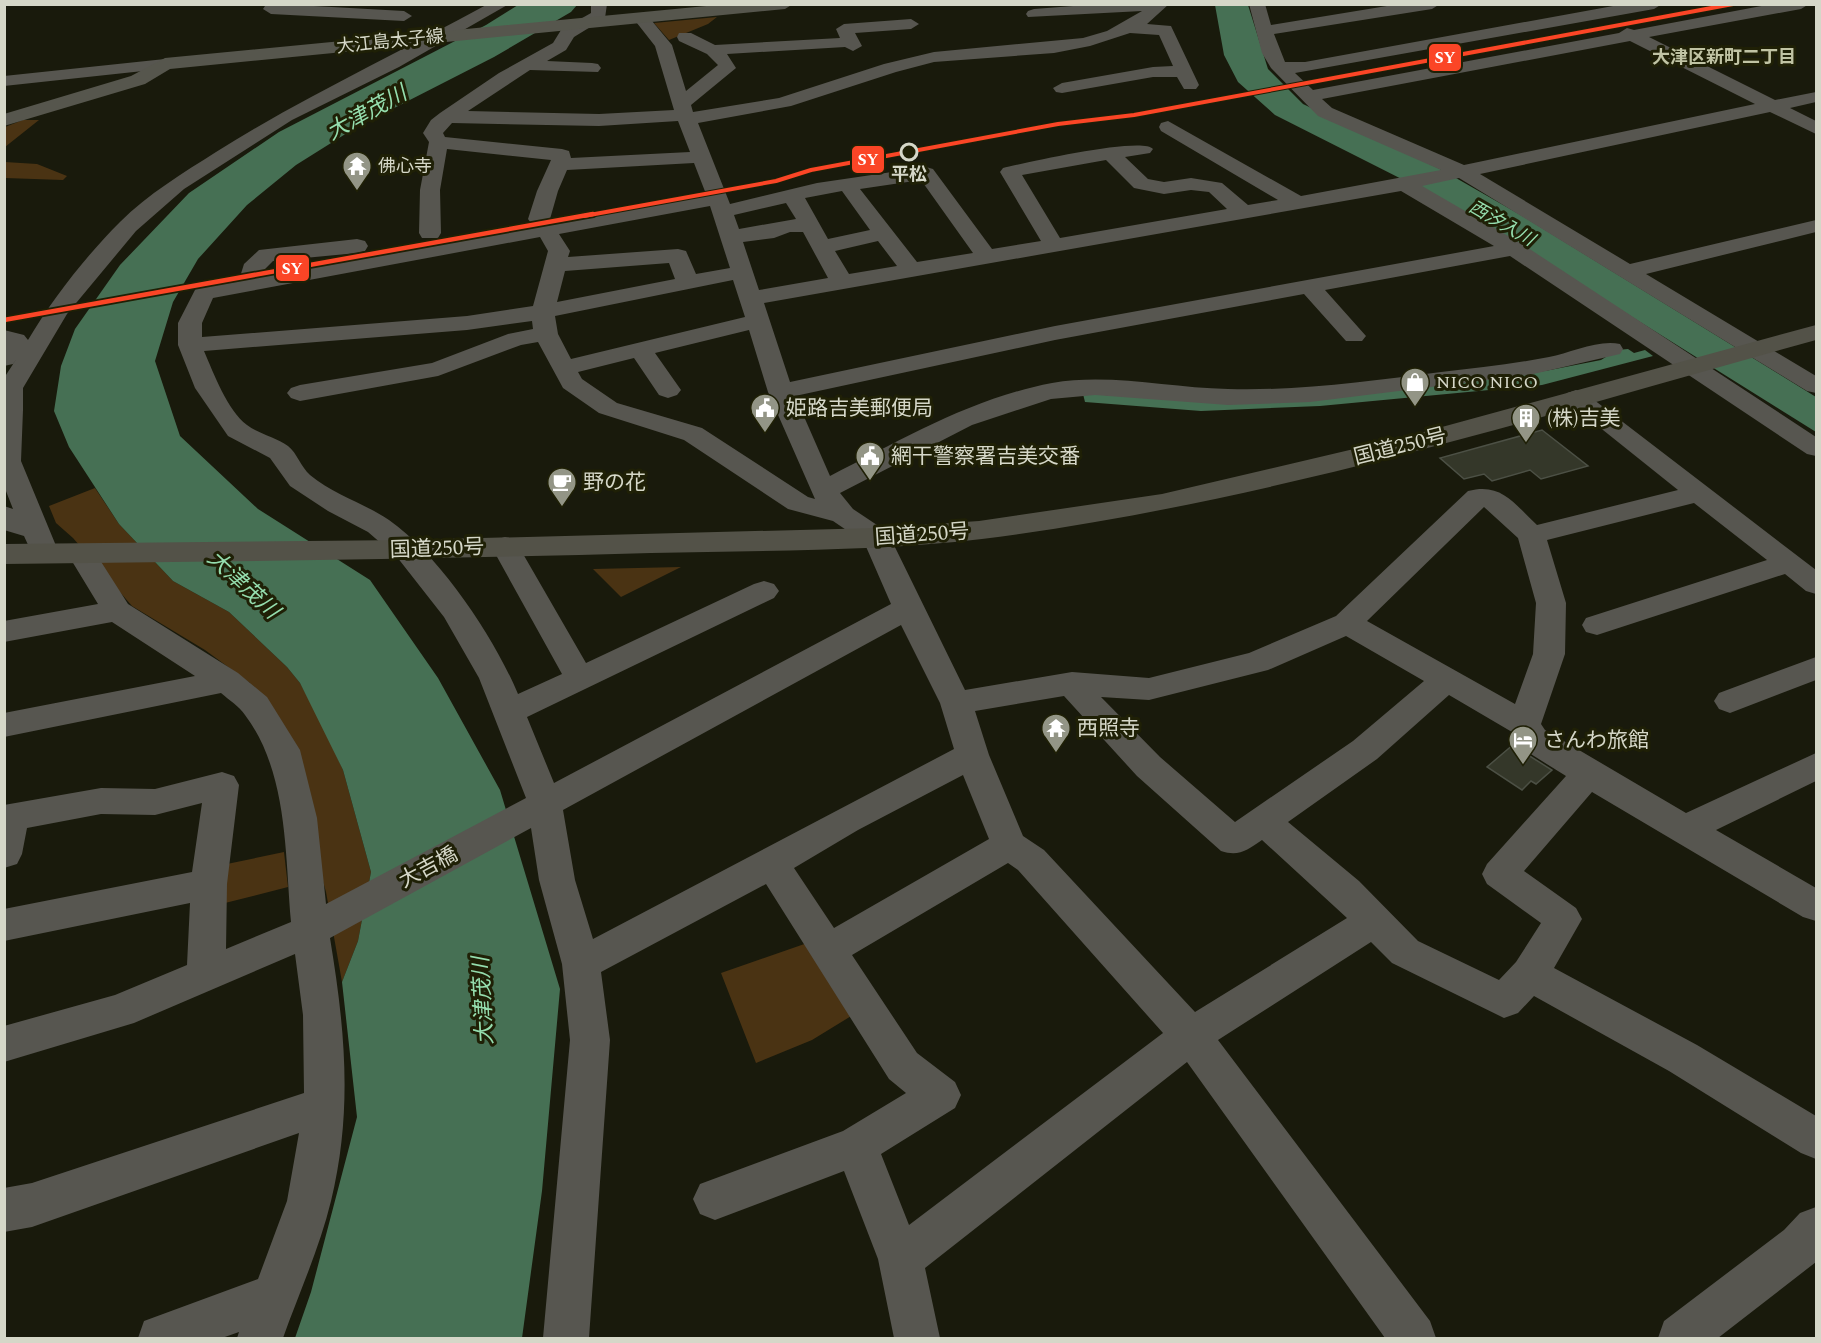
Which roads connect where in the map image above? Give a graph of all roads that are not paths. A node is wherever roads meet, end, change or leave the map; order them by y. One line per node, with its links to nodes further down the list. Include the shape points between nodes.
1 (418, 4): 17 (street)
2 (501, 4): 23 (street)
3 (785, 4): 11 (main road, 大江島太子線)
4 (899, 4): 19 (street)
5 (1257, 4): 21 (street)
6 (1432, 4): 21 (street)
7 (1569, 4): 16 (street)
8 (1654, 4): 16 (street)
9 (1801, 4): 25 (street)
10 (1160, 5): 14 (street); 20 (street)
11 (751, 6): 13 (main road, 大江島太子線)
12 (271, 9): 17 (street)
13 (641, 11): 18 (main road, 大江島太子線); 30 (street)
14 (1060, 13): 15 (street); 27 (street)
15 (1034, 14)
16 (1592, 15): 25 (street); 37 (street, via 1305,67)
17 (404, 16): 29 (street)
18 (589, 17): 23 (main road, 大江島太子線); 35 (street, via 567,34 560,46)
19 (911, 24): 28 (street, via 844,29); 33 (street)
20 (1131, 28): 22 (street); 39 (street, via 1165,30 1187,78 1153,72)
21 (1264, 31): 37 (street)
22 (1106, 35): 27 (street); 39 (street)
23 (445, 36): 29 (main road, 大江島太子線); 105 (street, via 285,116 177,184 128,226 57,311 11,388 8,461)
24 (748, 36): 26 (street, via 709,25)
25 (1632, 36): 45 (street); 47 (street)
26 (685, 37): 30 (street); 31 (street)
27 (1088, 40): 33 (street, via 1049,50 977,51)
28 (851, 42): 31 (street); 38 (street)
29 (374, 43): 32 (main road, 大江島太子線)
30 (663, 45): 48 (street)
31 (713, 50): 42 (street, via 727,68)
32 (281, 53): 34 (main road, 大江島太子線); 40 (main road)
33 (933, 57): 38 (street)
34 (165, 64): 40 (main road, 大江島太子線); 41 (street)
35 (529, 65): 36 (street); 49 (street)
36 (592, 68)
37 (1280, 68): 45 (street)
38 (870, 72): 48 (street, via 764,107)
39 (1122, 77): 44 (street)
40 (138, 80): 50 (main road, 大江島太子線)
41 (4, 81)
42 (705, 85): 43 (street); 48 (street)
43 (738, 86)
44 (1062, 88)
45 (1309, 96): 58 (street, via 1325,112)
46 (1816, 97): 47 (street)
47 (1773, 106): 52 (street); 58 (street)
48 (684, 112): 49 (street, via 599,120); 56 (street)
49 (447, 117): 53 (street, via 433,133)
50 (4, 120)
51 (1168, 128): 61 (street)
52 (1816, 128)
53 (439, 142): 57 (street, via 562,155); 67 (street, via 430,190)
54 (1143, 149): 55 (street)
55 (1111, 154): 64 (street, via 1141,184 1164,188 1191,184 1215,187); 69 (street, via 1010,172)
56 (702, 158): 57 (street); 60 (street)
57 (561, 164): 63 (street, via 548,188)
58 (1462, 172): 59 (street); 75 (street)
59 (1404, 184): 61 (street); 71 (street)
60 (718, 199): 62 (street); 63 (street); 63 (street); 68 (street)
61 (1299, 203): 64 (street)
62 (801, 210): 66 (street, via 853,193); 68 (street, via 774,232); 70 (street); 72 (street, via 816,189 926,172)
63 (557, 212): 67 (street); 73 (street, via 559,251); 79 (street)
64 (1243, 212): 69 (street)
65 (1816, 226): 75 (street)
66 (883, 233): 70 (street); 74 (street)
67 (430, 234): 79 (street, via 360,246 277,252 260,259 252,269)
68 (729, 237): 76 (street)
69 (1054, 245): 72 (street)
70 (822, 247): 78 (street)
71 (1514, 249): 80 (street); 91 (street)
72 (987, 257): 74 (street)
73 (555, 265): 77 (street, via 678,256); 82 (street)
74 (911, 270): 78 (street)
75 (1629, 271): 87 (street)
76 (741, 272): 77 (street); 81 (street)
77 (687, 282): 82 (street)
78 (842, 282): 81 (street)
79 (249, 284): 86 (street, via 204,293 190,323)
80 (1309, 286): 84 (street); 95 (street, via 1055,333)
81 (754, 310): 89 (street); 95 (street)
82 (544, 323): 86 (street, via 466,323); 92 (street); 96 (street, via 516,339 438,369)
83 (1816, 332): 87 (highway, 国道250号)
84 (1354, 336)
85 (4, 337): 90 (street, via 16,340)
86 (190, 345): 107 (street, via 207,388 237,430 279,452 300,480 378,526)
87 (1754, 348): 91 (highway, 国道250号); 93 (street)
88 (1611, 349): 99 (street, via 1579,360 1538,367 1290,395 1228,397 1105,388 1052,391 976,414)
89 (641, 350): 92 (street); 94 (street)
90 (4, 359)
91 (1691, 366): 97 (highway, 国道250号); 98 (street)
92 (564, 368): 101 (street, via 572,382 608,408 693,434 798,503)
93 (1816, 386)
94 (668, 390)
95 (781, 392): 99 (street)
96 (300, 393)
97 (1576, 398): 100 (street); 104 (highway, 国道250号, via 1415,443 1162,503 979,530)
98 (1816, 448)
99 (823, 491): 101 (street)
100 (1698, 494): 103 (street); 110 (street)
101 (843, 515): 104 (street)
102 (4, 516): 105 (street)
103 (1531, 535): 115 (street, via 1489,496 1478,497); 126 (street, via 1551,603 1550,654)
104 (876, 537): 106 (highway, 国道250号); 113 (street)
105 (41, 542): 108 (highway, 国道250号); 109 (highway, 国道250号)
106 (505, 546): 107 (highway, 国道250号); 119 (street)
107 (407, 550): 108 (highway, 国道250号); 125 (street, via 456,611 495,678)
108 (81, 553): 114 (street)
109 (4, 554)
110 (1789, 563): 111 (street); 116 (street)
111 (1816, 584)
112 (764, 591): 119 (street)
113 (908, 608): 124 (street); 131 (street, 大吉橋)
114 (117, 611): 117 (street); 120 (street)
115 (1347, 623): 121 (street); 122 (street, via 1257,662 1149,689)
116 (1597, 625)
117 (4, 632)
118 (1816, 668): 123 (street)
119 (580, 679): 125 (street)
120 (227, 681): 127 (street); 142 (street, via 256,705 283,750 300,818)
121 (1445, 681): 126 (street); 133 (street, via 1365,750)
122 (1072, 683): 124 (street); 133 (street, via 1100,719 1234,841)
123 (1730, 701)
124 (956, 703): 128 (street)
125 (509, 712): 131 (street)
126 (1524, 724): 130 (street, via 1533,739)
127 (4, 725)
128 (972, 755): 135 (street); 137 (street, via 846,820)
129 (1816, 766): 134 (street)
130 (1588, 773): 134 (street); 145 (street, via 1500,874 1563,919)
131 (545, 803): 142 (street, 大吉橋); 144 (street, via 557,880)
132 (8, 818): 136 (street); 138 (street, via 101,801 155,802 222,785)
133 (1262, 820): 140 (street, via 1346,892)
134 (1686, 829): 139 (street)
135 (1010, 845): 143 (street); 147 (street, via 1031,860)
136 (4, 854)
137 (772, 864): 143 (street); 144 (street)
138 (209, 884): 141 (street); 146 (street)
139 (1816, 906)
140 (1372, 921): 145 (street, via 1405,952 1504,1001); 147 (street)
141 (4, 925)
142 (310, 931): 146 (street, 大吉橋); 149 (street, via 323,1015)
143 (828, 950): 151 (street, via 903,1066 940,1095)
144 (581, 964): 160 (street, via 590,1040)
145 (1530, 974): 150 (street, via 1683,1058)
146 (206, 976): 148 (street, 大吉橋, via 120,1011)
147 (1191, 1035): 155 (street); 161 (street)
148 (4, 1044)
149 (325, 1106): 153 (street, via 32,1205); 156 (street, via 309,1202)
150 (1816, 1139)
151 (856, 1146): 152 (street); 155 (street)
152 (715, 1199)
153 (4, 1210)
154 (1816, 1229): 162 (street, via 1800,1246)
155 (901, 1259): 157 (street)
156 (275, 1296): 158 (street); 159 (street)
157 (912, 1336)
158 (162, 1338)
159 (260, 1338)
160 (566, 1338)
161 (1413, 1338)
162 (1681, 1338)

